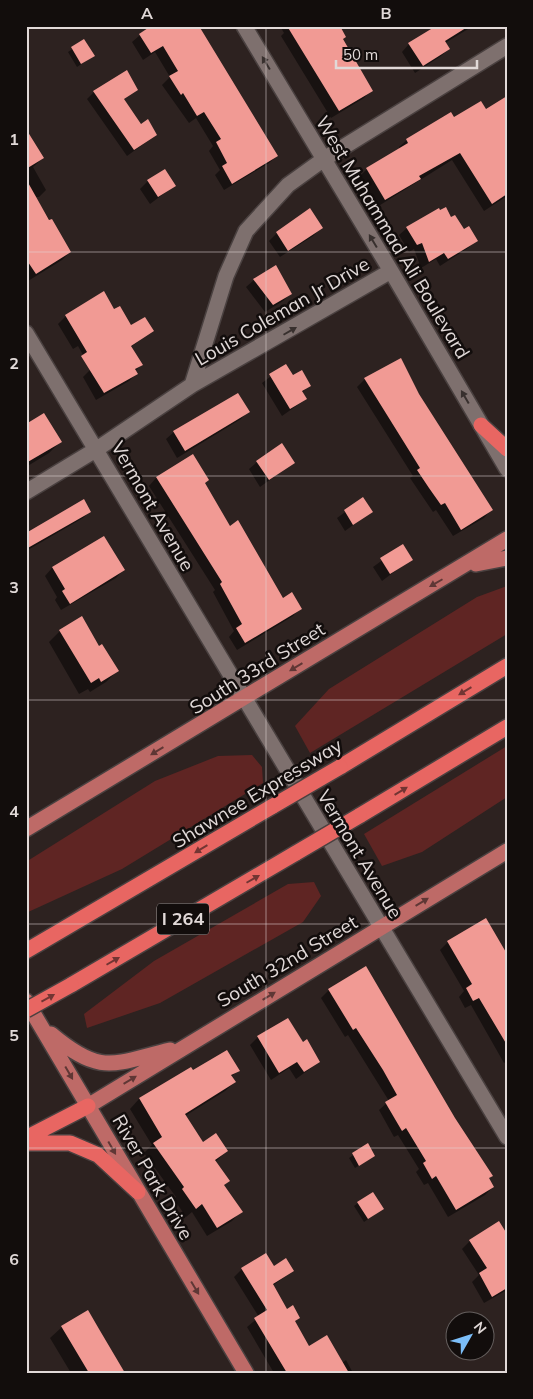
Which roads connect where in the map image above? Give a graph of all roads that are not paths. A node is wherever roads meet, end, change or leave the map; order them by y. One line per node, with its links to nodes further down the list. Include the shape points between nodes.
1 (244, 26): 3 (street, West Muhammad Ali Boulevard, one-way to 1)
2 (507, 46): 3 (street, Louis Coleman Jr Drive)
3 (324, 159): 4 (street, West Muhammad Ali Boulevard, one-way to 3); 6 (street, Louis Coleman Jr Drive, via 288,185 246,231 226,276)
4 (391, 271): 6 (street, Louis Coleman Jr Drive, one-way to 4); 7 (street, West Muhammad Ali Boulevard, one-way to 4)
5 (26, 333): 8 (street, Vermont Avenue)
6 (192, 385): 8 (street, Louis Coleman Jr Drive)
7 (481, 425): 9 (highway); 10 (street, West Muhammad Ali Boulevard)
8 (97, 449): 11 (street, Louis Coleman Jr Drive); 16 (street, Vermont Avenue)
9 (507, 449)
10 (507, 469)
11 (26, 492)
12 (507, 539): 14 (main road, South 33rd Street)
13 (507, 558): 14 (main road)
14 (465, 567): 16 (main road, South 33rd Street, one-way to 16)
15 (507, 666): 21 (highway, Shawnee Expressway / I 264, one-way to 21, bridge)
16 (244, 698): 18 (main road, South 33rd Street, one-way to 18); 20 (street, Vermont Avenue)
17 (507, 727): 23 (highway, I 264, one-way to 17, bridge)
18 (26, 829)
19 (507, 851): 20 (main road, South 32nd Street, one-way to 19)
20 (381, 927): 25 (main road, South 32nd Street, one-way to 20); 27 (street, Vermont Avenue)
21 (26, 951)
22 (26, 1001): 24 (main road, River Park Drive)
23 (26, 1010)
24 (42, 1027): 25 (main road, via 81,1057 104,1064); 26 (main road, River Park Drive, one-way to 26)
25 (184, 1047): 26 (main road, South 32nd Street, one-way to 25)
26 (88, 1106): 28 (highway); 30 (main road, River Park Drive, one-way to 30)
27 (507, 1137)
28 (26, 1138)
29 (26, 1143): 30 (highway, via 70,1144 98,1155)
30 (138, 1192): 31 (main road, River Park Drive, one-way to 31)
31 (246, 1373)

